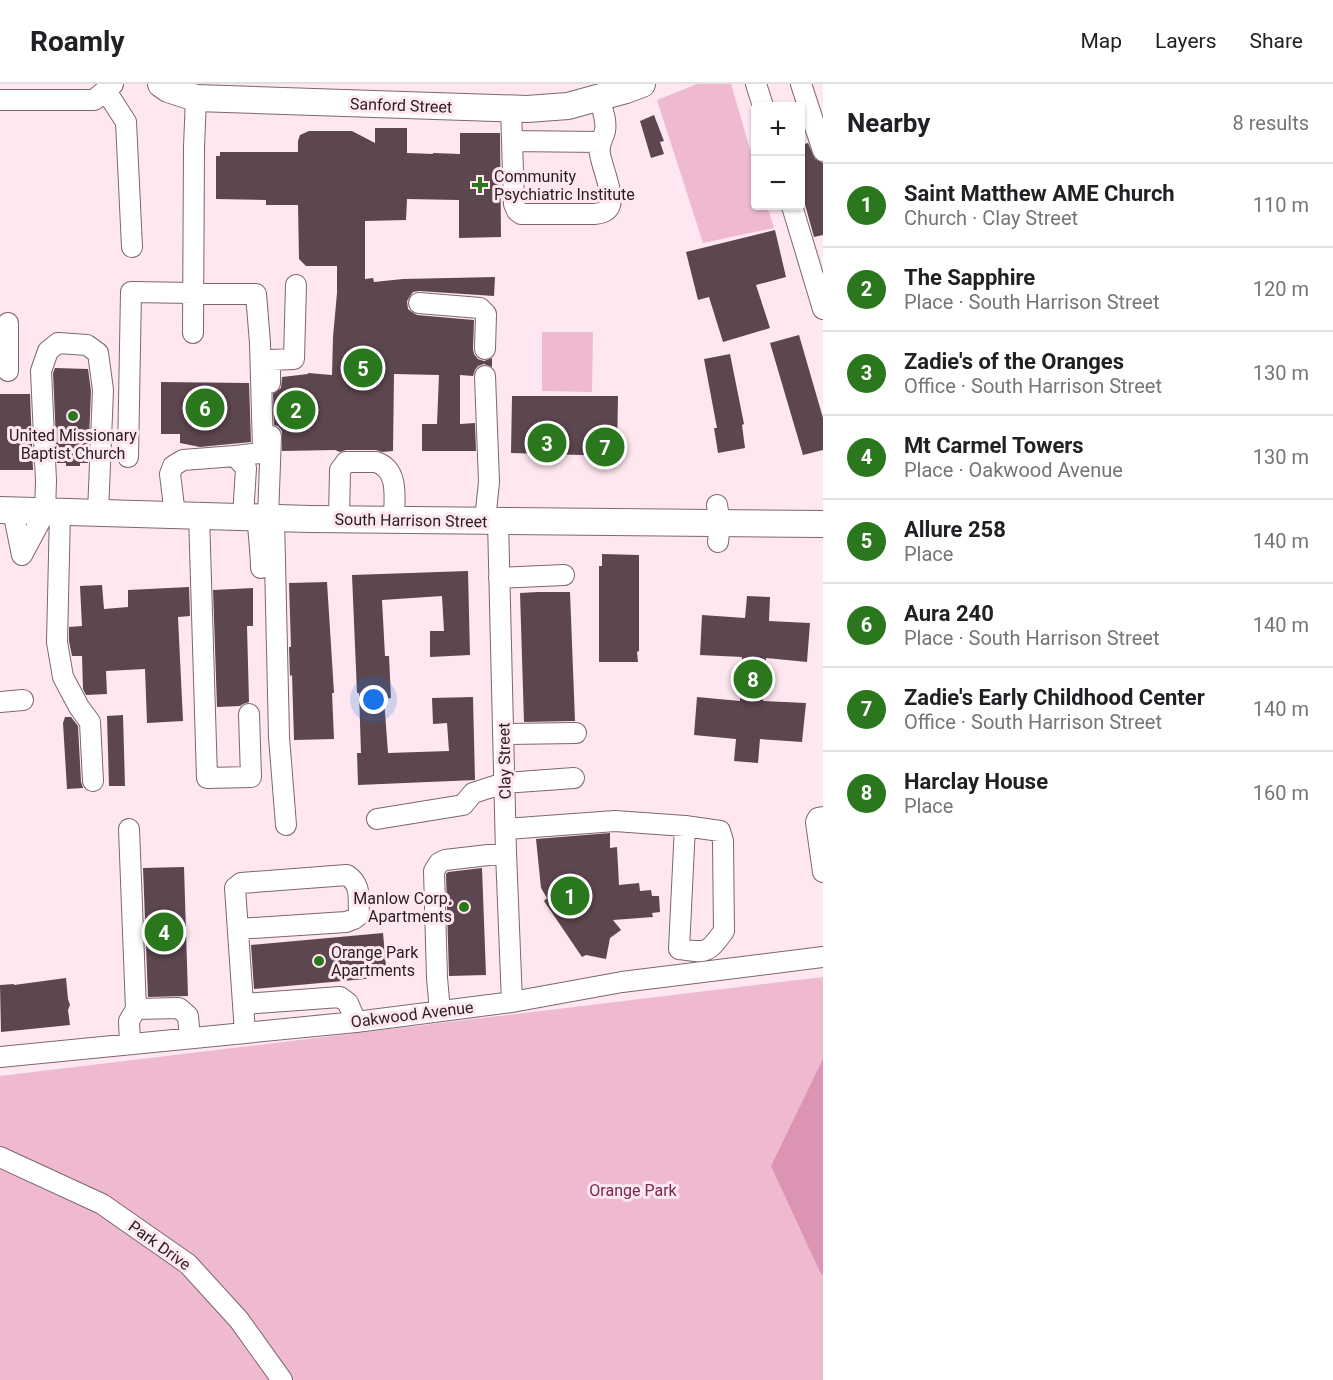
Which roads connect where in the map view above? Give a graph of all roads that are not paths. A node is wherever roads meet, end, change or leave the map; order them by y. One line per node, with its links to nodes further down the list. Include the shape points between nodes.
1 (161, 84): 7 (main road, Sanford Street)
2 (642, 84): 8 (main road, Sanford Street)
3 (756, 84): 10 (street)
4 (801, 84): 14 (street)
5 (109, 87): 6 (street, via 94,100); 16 (street, via 126,122)
6 (83, 92): 9 (street)
7 (196, 98): 11 (main road, Sanford Street); 18 (street)
8 (599, 98): 11 (main road, Sanford Street, via 568,106); 13 (street, via 605,122)
9 (0, 100)
10 (762, 102)
11 (511, 108): 12 (street)
12 (512, 141): 13 (street); 13 (street, via 514,204 521,214 594,214 610,207)
13 (600, 142)
14 (823, 151)
15 (793, 210): 20 (street)
16 (132, 247)
17 (296, 285): 33 (street, via 294,359 270,360 271,453)
18 (193, 293): 22 (street); 27 (street, via 256,294 263,449 260,453); 28 (street, via 131,292)
19 (419, 303): 23 (street, via 480,308 486,314)
20 (823, 309)
21 (8, 323): 25 (street)
22 (193, 333)
23 (484, 349)
24 (42, 371): 25 (street); 30 (street, via 46,481); 31 (street, via 48,351 58,343 87,345 99,353 103,390)
25 (4, 374)
26 (485, 376): 36 (street, Clay Street)
27 (235, 456): 32 (street, via 183,460 173,466 170,474); 33 (street, via 246,468)
28 (128, 457)
29 (6, 511): 30 (main road, South Harrison Street); 30 (street, via 22,555)
30 (52, 512): 31 (main road, South Harrison Street); 48 (street, via 57,642 63,678 90,722)
31 (98, 513): 32 (main road, South Harrison Street, via 125,522)
32 (188, 515): 33 (main road, South Harrison Street); 38 (street); 44 (street, via 207,778 251,777)
33 (261, 517): 34 (main road, South Harrison Street); 43 (street, via 258,534); 52 (street)
34 (339, 519): 35 (main road, South Harrison Street); 35 (street, via 340,470 346,462 378,462 387,468 394,481)
35 (394, 519): 36 (main road, South Harrison Street)
36 (491, 520): 37 (main road, South Harrison Street, via 680,531 718,523); 40 (street, Clay Street)
37 (822, 530)
38 (189, 555)
39 (564, 575): 40 (street)
40 (499, 578): 46 (street, Clay Street)
41 (23, 700): 42 (street)
42 (0, 702)
43 (266, 703)
44 (249, 714)
45 (576, 733): 46 (street)
46 (503, 734): 49 (street, Clay Street)
47 (574, 778): 49 (street)
48 (93, 781)
49 (504, 783): 51 (street, via 473,793 463,805); 55 (street, Clay Street)
50 (823, 817): 57 (street, via 816,822)
51 (377, 819)
52 (286, 825)
53 (685, 826): 55 (street, via 615,821); 59 (street); 59 (street, via 720,831 724,931 708,950)
54 (129, 829): 64 (street)
55 (506, 829): 56 (street, Clay Street)
56 (506, 853): 62 (street, Clay Street); 65 (street, via 444,860 434,871)
57 (823, 872)
58 (238, 929): 58 (street, via 346,922 359,915 358,887 347,875 241,883 235,888); 63 (street)
59 (679, 950): 61 (street)
60 (823, 957): 61 (street, Oakwood Avenue)
61 (676, 976): 62 (street, Oakwood Avenue)
62 (512, 1002): 65 (street, Oakwood Avenue)
63 (244, 1004): 66 (street, via 340,997 348,1003); 67 (street)
64 (136, 1009): 68 (street, via 179,1008 188,1016); 69 (street, via 129,1021)
65 (440, 1011): 66 (street, Oakwood Avenue)
66 (356, 1022): 67 (street, Oakwood Avenue)
67 (245, 1033): 68 (street, Oakwood Avenue)
68 (190, 1038): 69 (street, Oakwood Avenue)
69 (130, 1044): 70 (street, Oakwood Avenue)
70 (0, 1057)
71 (0, 1157): 72 (street, Park Drive, via 102,1204 188,1264 238,1320)
72 (282, 1380)

